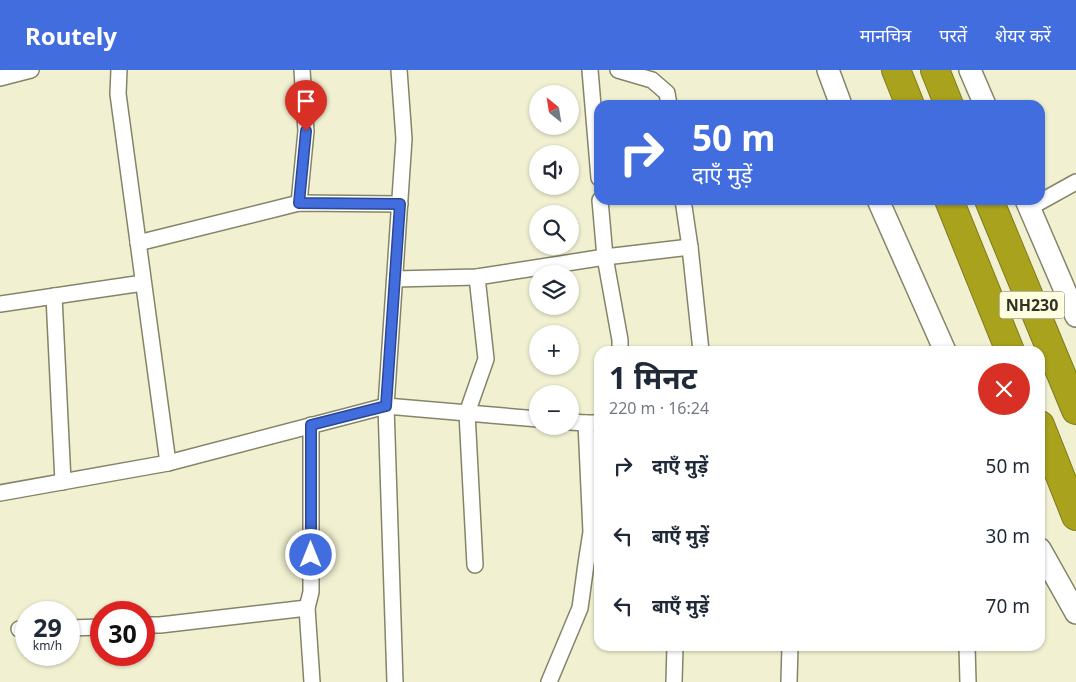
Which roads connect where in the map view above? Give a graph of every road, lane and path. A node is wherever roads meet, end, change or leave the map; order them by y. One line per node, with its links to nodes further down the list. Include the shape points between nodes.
1 (31, 70): 11 (street)
2 (119, 70): 28 (street, via 118,94)
3 (302, 70): 20 (street, via 306,131)
4 (399, 70): 21 (street, via 404,139)
5 (590, 70): 17 (street)
6 (618, 70): 12 (street, via 652,80 667,93)
7 (828, 70): 13 (street)
8 (896, 70): 14 (highway)
9 (935, 70): 15 (highway)
10 (970, 70): 16 (street)
11 (0, 78)
12 (668, 100)
13 (839, 100)
14 (908, 100)
15 (947, 100)
16 (983, 100)
17 (594, 118)
18 (1076, 182): 19 (street)
19 (1045, 196)
20 (299, 203): 21 (street); 28 (street)
21 (400, 204): 32 (street)
22 (600, 205): 30 (street)
23 (684, 205): 29 (street)
24 (880, 205): 39 (street)
25 (950, 205): 40 (highway, NH230)
26 (991, 205): 42 (highway, NH230)
27 (1028, 205): 36 (street)
28 (138, 243): 33 (street)
29 (690, 247): 30 (street); 38 (street)
30 (605, 256): 31 (street); 37 (street)
31 (477, 277): 32 (street); 43 (street, via 486,359)
32 (395, 278): 41 (street)
33 (143, 283): 34 (street); 49 (street)
34 (54, 296): 35 (street); 50 (street)
35 (0, 304)
36 (1076, 316)
37 (620, 346)
38 (700, 346)
39 (943, 346)
40 (1008, 346)
41 (386, 406): 43 (street); 47 (street); 63 (street)
42 (1076, 410)
43 (467, 413): 44 (street); 55 (street)
44 (529, 418)
45 (579, 422): 46 (street)
46 (592, 423): 54 (street)
47 (311, 425): 49 (street); 56 (street, via 311,592)
48 (1045, 438): 52 (highway)
49 (168, 462): 50 (street)
50 (64, 482): 51 (street)
51 (0, 493)
52 (1076, 516)
53 (1045, 558): 57 (street)
54 (593, 564): 64 (street, via 580,608)
55 (475, 565)
56 (306, 608): 58 (street); 62 (street)
57 (1076, 613)
58 (155, 625)
59 (675, 651): 65 (street)
60 (790, 651): 66 (street)
61 (967, 651): 67 (street)
62 (312, 682)
63 (395, 682)
64 (549, 682)
65 (674, 682)
66 (789, 682)
67 (968, 682)

